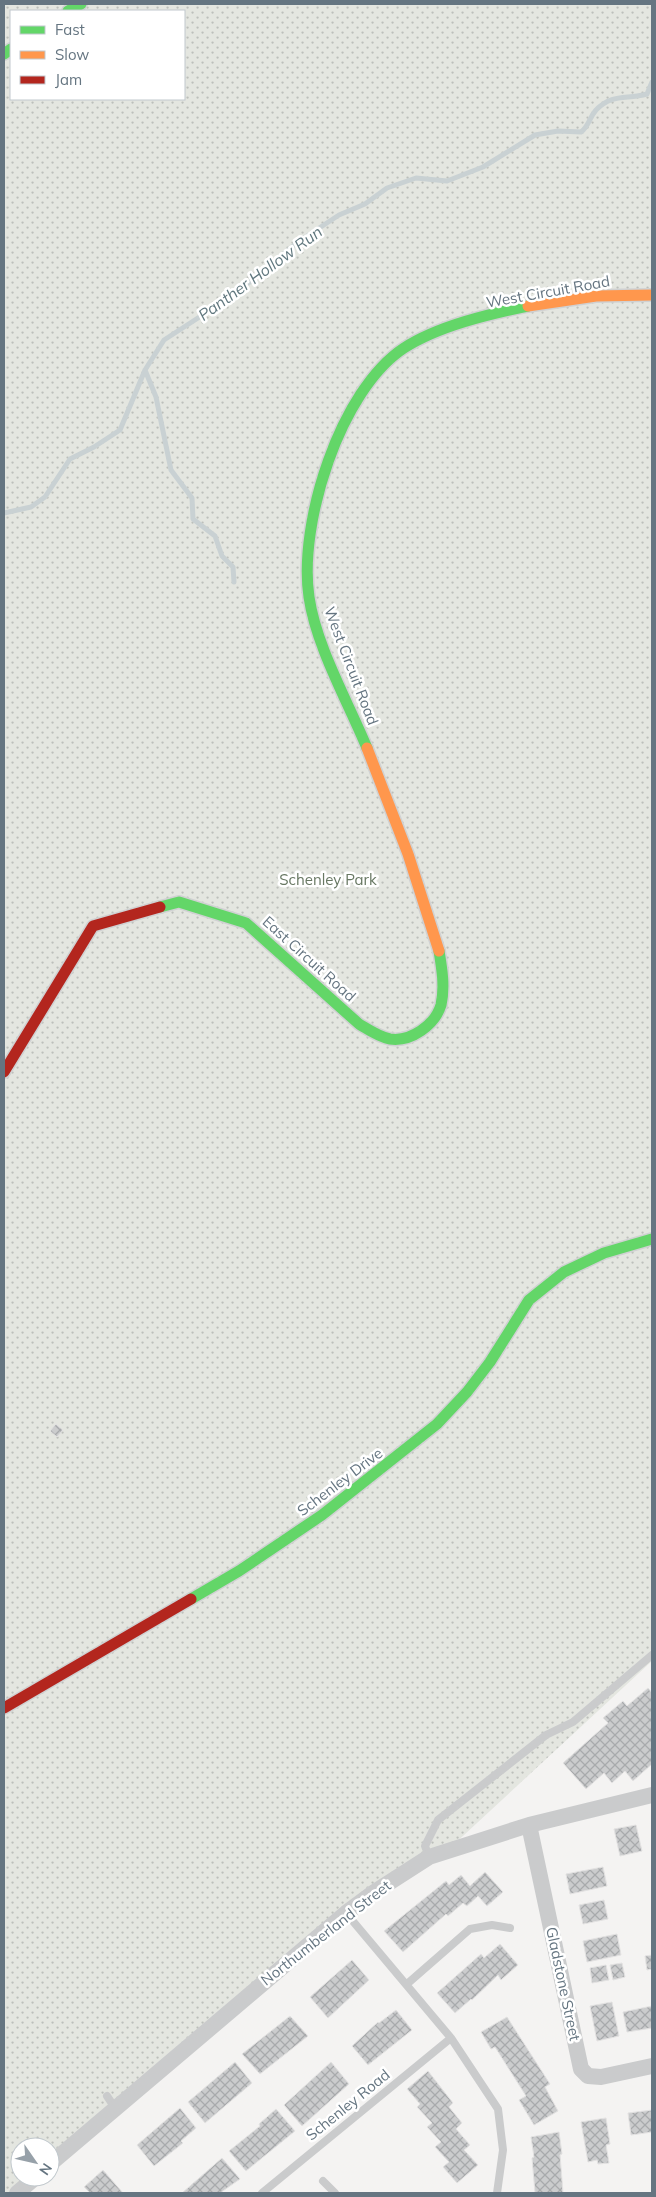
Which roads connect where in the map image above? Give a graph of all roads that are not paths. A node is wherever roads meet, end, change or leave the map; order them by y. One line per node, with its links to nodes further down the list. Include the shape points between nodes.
1 (652, 295): 2 (street, West Circuit Road, via 624,294 509,310 439,332 400,350 368,385 343,423 324,474 307,566 311,609 392,810 429,915 443,987 441,1007 432,1023 417,1034 396,1040)
2 (377, 1036): 3 (street, East Circuit Road, via 359,1024 246,923 179,902 93,926)
3 (4, 1072)
4 (652, 1239): 6 (street, Schenley Drive, via 604,1253 564,1272 529,1300 490,1362 437,1424 322,1515 239,1572)
5 (652, 1655): 9 (lane, via 573,1722 546,1735 438,1820 425,1846)
6 (4, 1708)
7 (652, 1795): 8 (street, Northumberland Street)
8 (529, 1825): 9 (street, Northumberland Street); 14 (street, Gladstone Street, via 581,2069 588,2076 601,2077)
9 (428, 1857): 10 (street, Northumberland Street)
10 (346, 1913): 12 (lane); 15 (street, Northumberland Street, via 111,2102)
11 (510, 1928): 12 (lane, via 492,1925 470,1929)
12 (407, 1984): 13 (lane)
13 (451, 2038): 17 (lane, Schenley Road); 19 (lane, via 498,2109 503,2150)
14 (652, 2066)
15 (60, 2154)
16 (323, 2181): 18 (lane)
17 (262, 2193)
18 (335, 2193)
19 (498, 2193)

